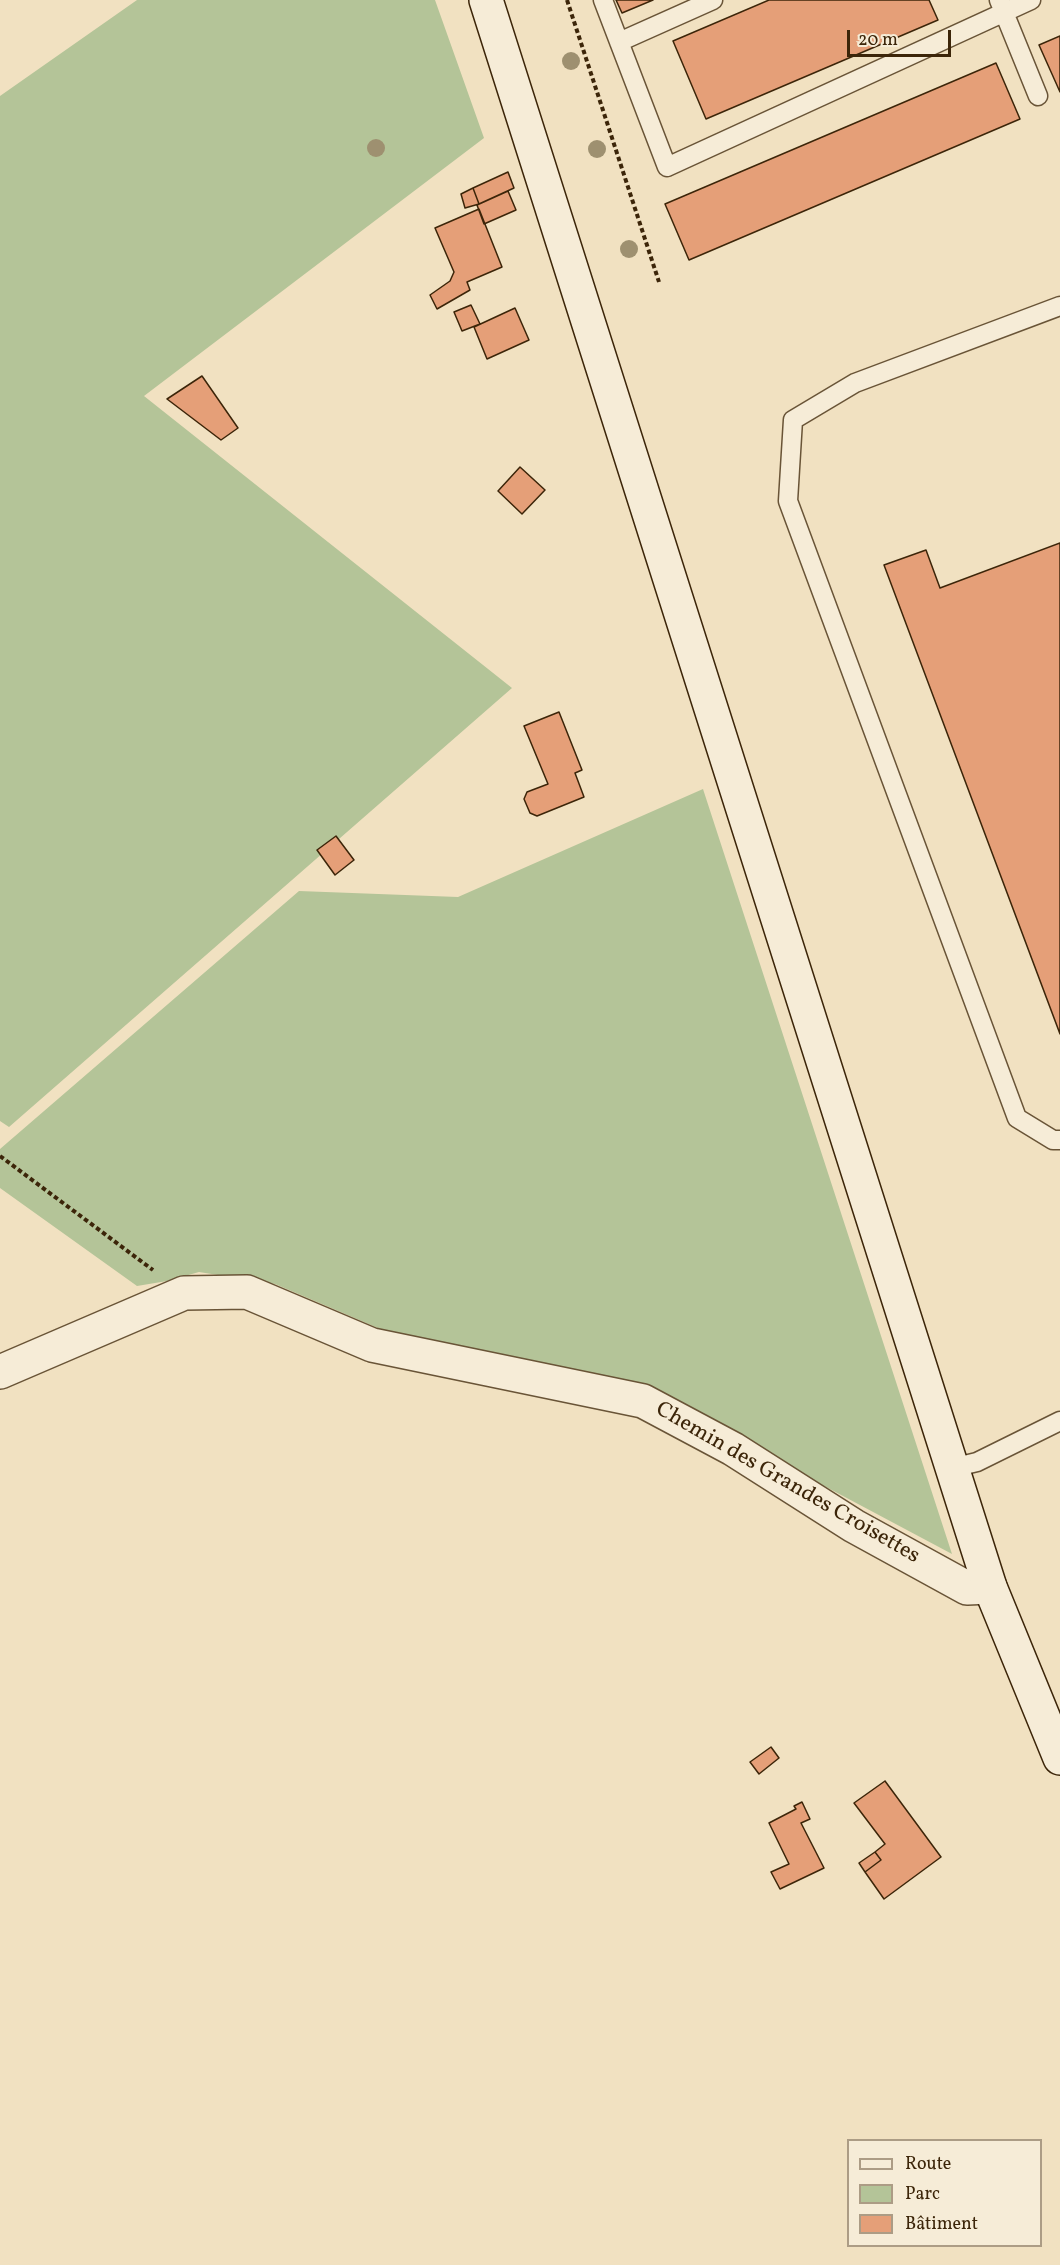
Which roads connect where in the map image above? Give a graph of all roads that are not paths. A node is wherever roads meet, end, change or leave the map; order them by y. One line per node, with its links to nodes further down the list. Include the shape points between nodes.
1 (486, 0): 12 (main road)
2 (603, 0): 6 (lane)
3 (713, 0): 6 (lane)
4 (1030, 0): 5 (lane)
5 (1001, 6): 6 (lane, via 667,167); 7 (lane)
6 (619, 42)
7 (1038, 96)
8 (1060, 306): 9 (lane, via 855,383 793,420 788,501 1017,1118 1053,1140)
9 (1060, 1140)
10 (0, 1372): 13 (main road, Chemin des Grandes Croisettes, via 184,1293 247,1292 372,1345 643,1401 967,1588)
11 (1060, 1421): 12 (lane, via 977,1462)
12 (952, 1468): 13 (main road)
13 (990, 1587): 14 (main road)
14 (1060, 1758)

